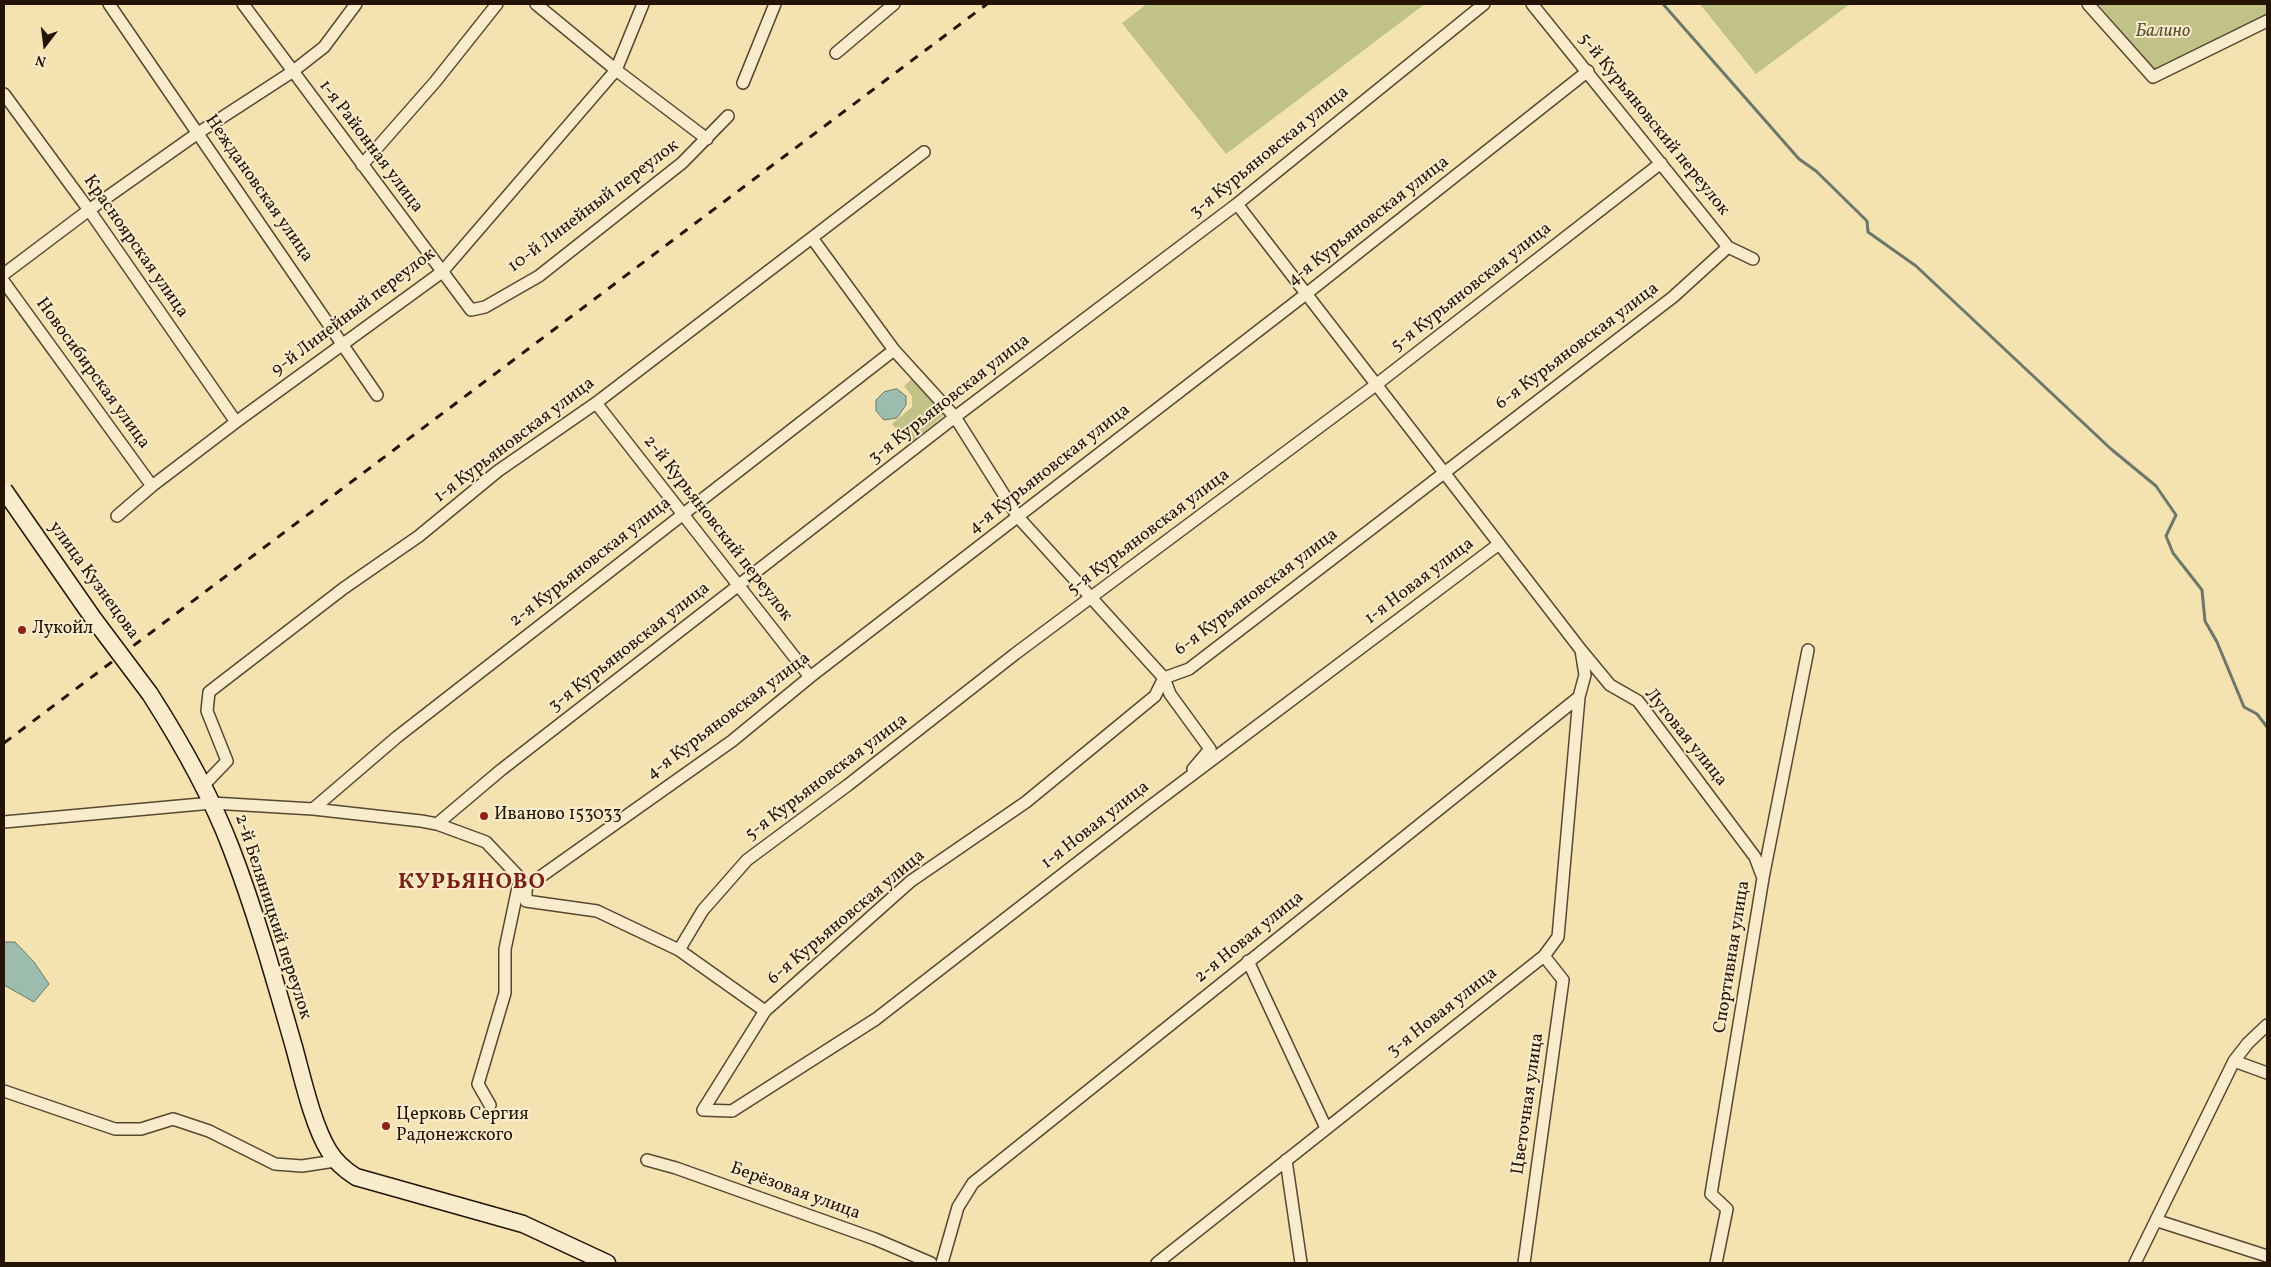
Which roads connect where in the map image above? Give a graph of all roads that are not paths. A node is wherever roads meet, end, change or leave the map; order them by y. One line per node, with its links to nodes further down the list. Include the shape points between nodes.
1 (109, 4): 20 (street, Неждановская улица)
2 (243, 4): 16 (street, 1-я Районная улица)
3 (356, 4): 16 (street, via 324,47)
4 (497, 4): 24 (street, via 435,82)
5 (536, 4): 14 (street)
6 (642, 4): 14 (street, 9-й Линейный переулок)
7 (775, 4): 17 (street)
8 (894, 4): 13 (street)
9 (1484, 4): 25 (street, 3-я Курьяновская улица)
10 (1532, 4): 15 (street, 5-й Курьяновский переулок)
11 (2088, 4): 12 (street, via 2152,77)
12 (2267, 21)
13 (836, 53)
14 (616, 70): 21 (street); 30 (street, 9-й Линейный переулок)
15 (1588, 71): 23 (street, 5-й Курьяновский переулок); 33 (street, 4-я Курьяновская улица)
16 (292, 72): 20 (street); 24 (street, 1-я Районная улица)
17 (743, 82)
18 (4, 94): 26 (street, Красноярская улица)
19 (728, 116): 21 (street, 10-й Линейный переулок)
20 (198, 133): 26 (street); 35 (street, Неждановская улица)
21 (707, 138): 34 (street, 10-й Линейный переулок, via 682,164 539,276 485,307)
22 (924, 152): 27 (street, 1-я Курьяновская улица)
23 (1661, 163): 28 (street, 5-й Курьяновский переулок); 37 (street, 5-я Курьяновская улица)
24 (362, 165): 30 (street, 1-я Районная улица)
25 (1237, 204): 33 (street, Луговая улица); 40 (street, 3-я Курьяновская улица)
26 (89, 210): 31 (street); 41 (street, Красноярская улица)
27 (812, 238): 36 (street); 39 (street, 1-я Курьяновская улица)
28 (1728, 247): 29 (street, 5-й Курьяновский переулок); 42 (street, 6-я Курьяновская улица, via 1673,297)
29 (1753, 259)
30 (442, 272): 34 (street, 1-я Районная улица); 35 (street, 9-й Линейный переулок)
31 (4, 274)
32 (4, 282): 43 (street, Новосибирская улица)
33 (1306, 294): 37 (street, Луговая улица); 47 (street, 4-я Курьяновская улица)
34 (471, 310)
35 (344, 346): 38 (street, Неждановская улица); 41 (street, 9-й Линейный переулок)
36 (894, 350): 40 (street); 45 (street, 2-я Курьяновская улица)
37 (1377, 384): 42 (street, Луговая улица); 50 (street, 5-я Курьяновская улица)
38 (377, 395)
39 (596, 403): 45 (street, 2-й Курьяновский переулок); 57 (street, 1-я Курьяновская улица, via 498,471 420,536 344,588 209,692 207,711 227,762)
40 (955, 417): 47 (street); 49 (street, 3-я Курьяновская улица)
41 (236, 422): 43 (street, 9-й Линейный переулок)
42 (1444, 473): 48 (street, Луговая улица); 54 (street, 6-я Курьяновская улица, via 1189,669)
43 (152, 486): 46 (street, 9-й Линейный переулок)
44 (4, 490): 55 (main road, улица Кузнецова, bridge)
45 (682, 515): 49 (street, 2-й Курьяновский переулок); 60 (street, 2-я Курьяновская улица, via 397,737)
46 (117, 516)
47 (1018, 516): 50 (street); 53 (street, 4-я Курьяновская улица)
48 (1496, 540): 51 (street, Луговая улица); 58 (street, 1-я Новая улица)
49 (740, 586): 53 (street, 2-й Курьяновский переулок); 62 (street, 3-я Курьяновская улица, via 501,770)
50 (1091, 598): 54 (street); 65 (street, 5-я Курьяновская улица, via 747,860 703,910)
51 (1580, 650): 56 (street, via 1586,675); 63 (street, Луговая улица, via 1610,685 1638,701 1755,857)
52 (1808, 650): 63 (street, Спортивная улица)
53 (810, 677): 64 (street, 4-я Курьяновская улица, via 732,741)
54 (1164, 678): 58 (street, via 1170,694 1210,749); 68 (street, 6-я Курьяновская улица, via 1155,696 1026,802 911,881)
55 (150, 694): 57 (main road, 2-й Беляницкий переулок)
56 (1579, 696): 66 (street, 3-я Новая улица, via 1558,937); 67 (street, 2-я Новая улица)
57 (204, 785): 59 (main road, 2-й Беляницкий переулок)
58 (1178, 785): 74 (street, 1-я Новая улица, via 876,1019 732,1111)
59 (212, 803): 60 (street); 61 (street); 78 (main road, 2-й Беляницкий переулок, via 269,960 308,1095)
60 (313, 809): 62 (street)
61 (4, 822)
62 (437, 824): 64 (street, via 486,842)
63 (1764, 878): 87 (street, Спортивная улица, via 1711,1194 1726,1209)
64 (523, 882): 65 (street, via 526,901 597,911); 73 (street, via 505,949 505,993 478,1084)
65 (679, 950): 68 (street)
66 (1544, 956): 75 (street, 3-я Новая улица); 86 (street, Цветочная улица, via 1563,980)
67 (1248, 961): 75 (street); 83 (street, 2-я Новая улица, via 973,1183 958,1208)
68 (765, 1011): 74 (street, 6-я Курьяновская улица)
69 (2267, 1025): 70 (street)
70 (2234, 1061): 71 (street); 79 (street, via 2185,1157)
71 (2267, 1072)
72 (4, 1091): 78 (street, via 115,1129 141,1130 173,1119 209,1131 275,1164 302,1166)
73 (490, 1105)
74 (703, 1110)
75 (1326, 1128): 77 (street, 3-я Новая улица)
76 (647, 1160): 82 (street, Берёзовая улица, via 875,1240)
77 (1286, 1160): 84 (street, 3-я Новая улица); 85 (street)
78 (335, 1161): 81 (main road, via 356,1177 523,1224)
79 (2158, 1221): 80 (street); 88 (street)
80 (2267, 1256)
81 (607, 1263)
82 (930, 1263)
83 (942, 1263)
84 (1157, 1263)
85 (1301, 1263)
86 (1524, 1263)
87 (1716, 1263)
88 (2135, 1263)

